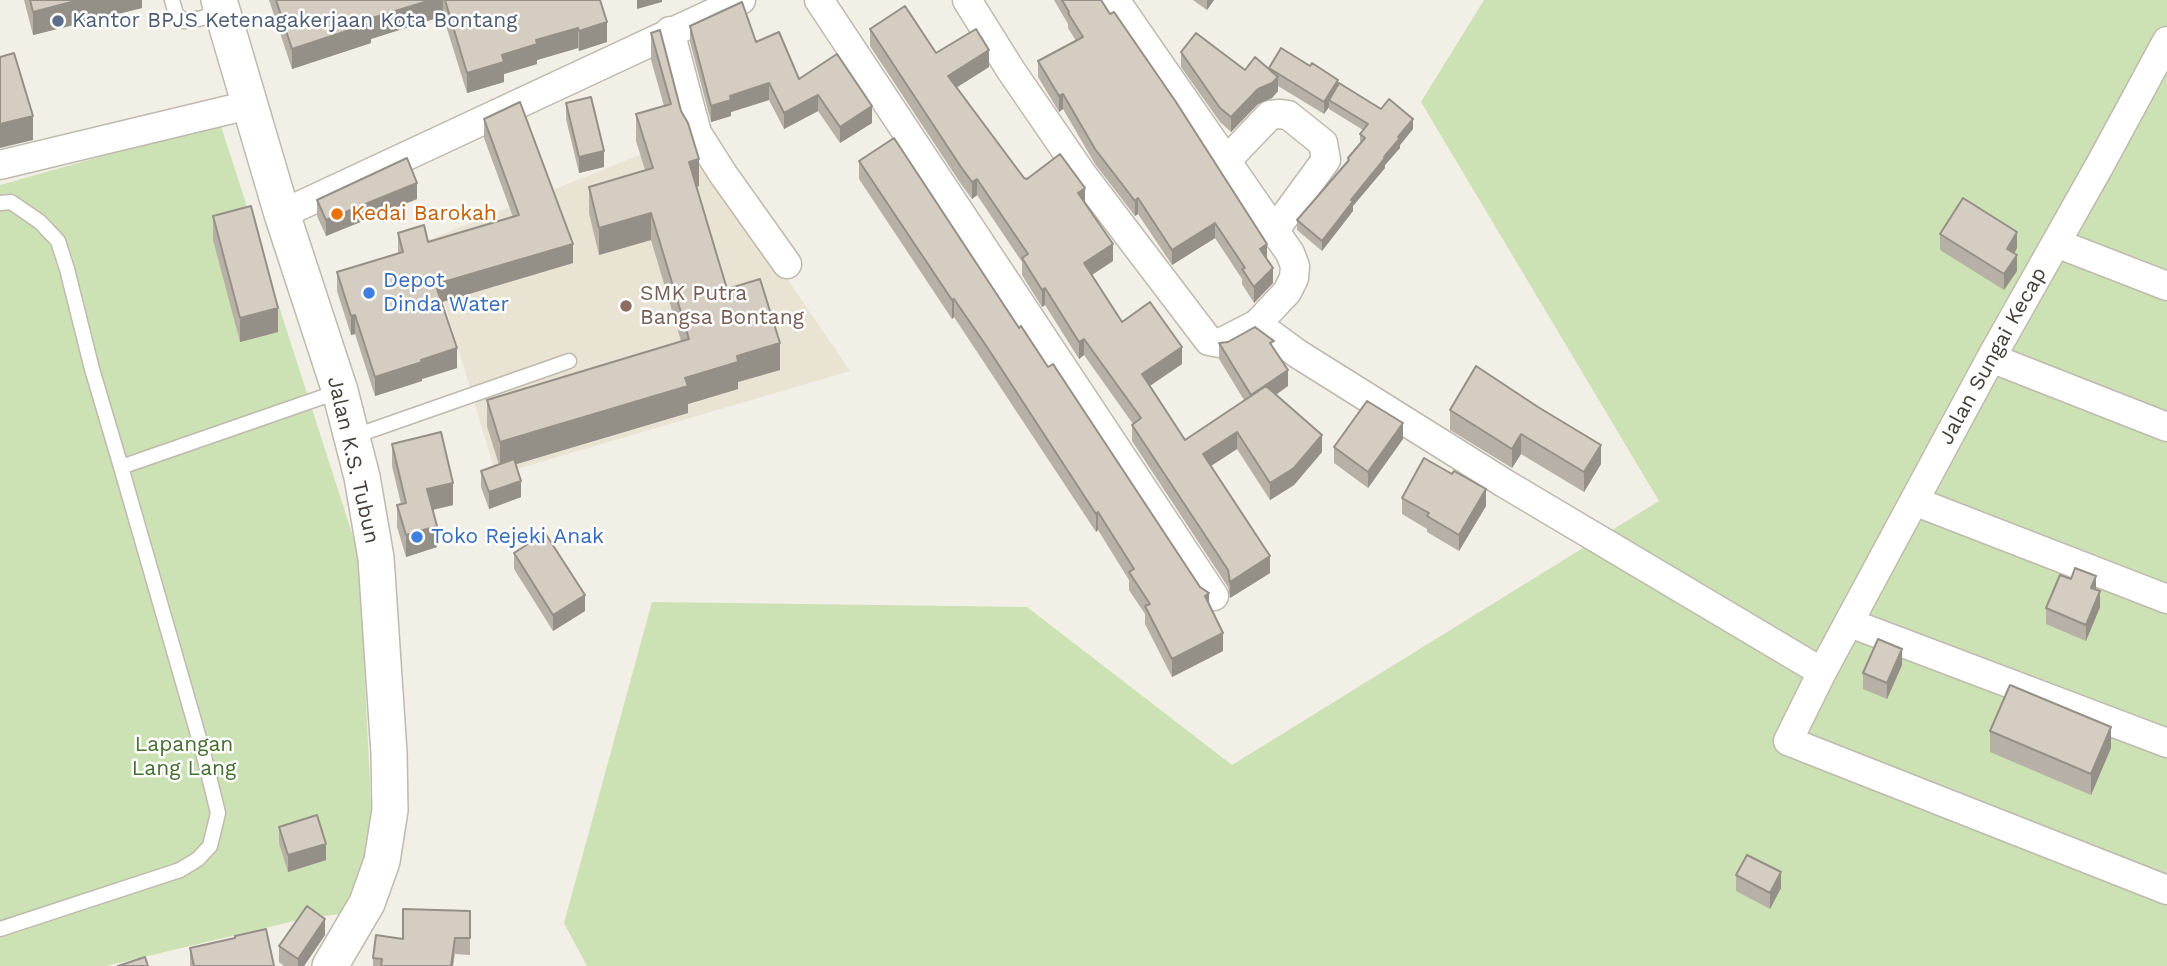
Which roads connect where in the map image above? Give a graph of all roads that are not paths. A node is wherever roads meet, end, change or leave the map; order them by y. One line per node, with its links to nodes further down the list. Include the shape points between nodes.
1 (172, 0): 6 (lane, via 176,15 184,20 202,18)
2 (741, 0): 7 (street)
3 (819, 0): 26 (street)
4 (967, 0): 18 (street, via 1082,174 1209,341 1220,343)
5 (1115, 0): 10 (street)
6 (220, 4): 9 (street, Jalan K.S. Tubun)
7 (670, 31): 13 (street); 16 (street, via 697,133)
8 (2167, 41): 15 (street, Jalan Sungai Kecap)
9 (249, 105): 11 (street); 13 (street, Jalan K.S. Tubun)
10 (1226, 161): 14 (street); 14 (street, via 1270,115 1288,115 1323,144 1326,160)
11 (0, 165)
12 (0, 203): 24 (lane, via 11,202 58,241)
13 (282, 214): 21 (street, Jalan K.S. Tubun)
14 (1274, 231): 18 (street, via 1290,253 1294,278)
15 (2056, 243): 17 (street); 19 (street, Jalan Sungai Kecap)
16 (787, 264)
17 (2167, 286)
18 (1257, 324): 29 (street, via 1504,483)
19 (1991, 358): 22 (street); 25 (street, Jalan Sungai Kecap)
20 (569, 361): 23 (lane)
21 (340, 391): 23 (street, Jalan K.S. Tubun); 24 (lane)
22 (2167, 427)
23 (352, 437): 33 (street, Jalan K.S. Tubun, via 376,558 390,810 382,861 367,903)
24 (121, 467): 32 (lane, via 218,813 210,846 180,870)
25 (1914, 501): 27 (street); 28 (street, Jalan Sungai Kecap)
26 (1214, 596)
27 (2167, 599)
28 (1850, 623): 29 (street, Jalan Sungai Kecap); 30 (street)
29 (1822, 672): 31 (street, Jalan Sungai Kecap, via 1788,741)
30 (2167, 743)
31 (2167, 890)
32 (0, 929)
33 (330, 966)

